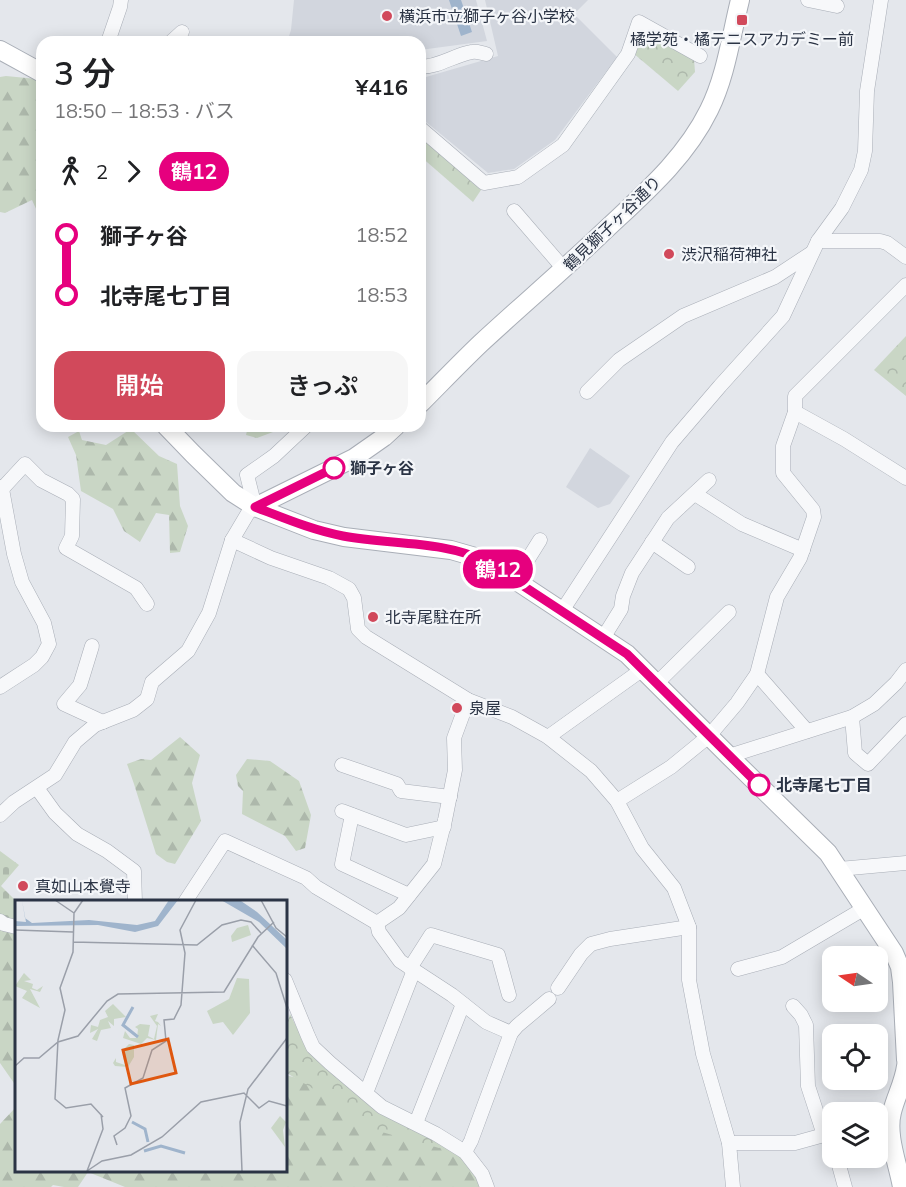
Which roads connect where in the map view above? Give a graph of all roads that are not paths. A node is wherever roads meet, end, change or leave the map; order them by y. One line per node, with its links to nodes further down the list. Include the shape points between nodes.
1 (121, 0): 7 (street)
2 (740, 0): 19 (main road, 鶴見獅子ヶ谷通り, via 719,87 696,133 662,176)
3 (808, 0): 5 (street)
4 (882, 0): 16 (street, via 867,91 861,170 842,208)
5 (837, 6)
6 (182, 32): 8 (street)
7 (110, 36)
8 (178, 36)
9 (0, 50): 13 (main road)
10 (486, 54): 12 (street, via 474,51)
11 (700, 56): 14 (street, via 639,22 628,54 563,145 518,177 484,183)
12 (426, 67)
13 (36, 70)
14 (426, 133)
15 (514, 211): 19 (street)
16 (818, 241): 17 (street); 18 (street, via 880,241)
17 (811, 254): 21 (street, via 775,276 682,316 619,360); 39 (street, via 783,316 672,442)
18 (906, 257)
19 (564, 269): 22 (main road, 鶴見獅子ヶ谷通り, via 481,343)
20 (906, 285): 23 (street, via 795,396)
21 (587, 392)
22 (426, 399)
23 (795, 412): 27 (street); 35 (street, via 783,447 783,473 813,510)
24 (171, 432): 31 (main road, via 233,493)
25 (300, 432): 31 (street, via 247,475)
26 (383, 432): 31 (main road, via 354,458)
27 (906, 478)
28 (709, 480): 30 (street)
29 (1, 488): 38 (street, via 25,464 41,480 68,494 73,499 72,536 62,554 136,588); 47 (street, via 22,582 44,623 49,644 33,665)
30 (694, 494): 34 (street, via 668,518); 35 (street, via 742,524)
31 (255, 507): 32 (street); 37 (main road, via 344,537 460,552 487,562)
32 (232, 540): 48 (street, via 349,589 354,598 357,629); 50 (street, via 209,613 188,651 152,682 147,699 133,710)
33 (540, 540): 37 (street)
34 (652, 542): 36 (street); 41 (street, via 632,573 621,609)
35 (803, 550): 45 (street, via 777,597)
36 (688, 567)
37 (514, 580): 39 (main road)
38 (147, 604)
39 (562, 611): 41 (main road)
40 (729, 612): 46 (street)
41 (603, 638): 43 (main road)
42 (92, 646): 50 (street, via 80,685 64,704)
43 (643, 669): 46 (main road); 54 (street)
44 (906, 670): 49 (street, via 874,704)
45 (757, 674): 52 (street); 53 (street)
46 (657, 683): 53 (main road)
47 (0, 687)
48 (468, 700): 54 (street, via 512,717); 58 (street, via 454,738 455,770)
49 (852, 717): 51 (street, via 855,753 868,764); 52 (street)
50 (103, 722): 57 (street, via 75,742 55,775)
51 (906, 724)
52 (807, 731): 55 (street)
53 (709, 736): 55 (main road); 59 (street, via 671,767)
54 (548, 737): 59 (street, via 591,771)
55 (729, 756): 63 (main road, via 828,853)
56 (342, 765): 58 (street, via 397,784 401,791)
57 (37, 788): 60 (street); 65 (street, via 76,834 134,871)
58 (450, 797): 61 (street)
59 (616, 801): 71 (street, via 642,848 674,888)
60 (0, 815)
61 (444, 827): 64 (street, via 434,864); 64 (street, via 406,835 347,813 342,864)
62 (906, 863): 63 (street)
63 (839, 869): 67 (main road)
64 (409, 895): 69 (street, via 399,908)
65 (135, 900)
66 (186, 900): 69 (street, via 225,841 306,878)
67 (865, 909): 73 (street, via 782,957); 74 (main road, via 894,953)
68 (0, 921): 70 (street)
69 (377, 923): 72 (street, via 386,944)
70 (15, 927)
71 (689, 927): 76 (street, via 591,944); 91 (street, via 689,980 703,1054)
72 (412, 969): 77 (street, via 431,935 498,955); 79 (street); 85 (street)
73 (738, 969)
74 (904, 980): 82 (main road)
75 (286, 982): 85 (street, via 314,1047)
76 (558, 988)
77 (509, 995)
78 (549, 999): 81 (street)
79 (464, 1004): 81 (street, via 486,1022); 88 (street)
80 (793, 1006): 87 (street, via 806,1025 808,1086)
81 (510, 1033): 92 (street)
82 (906, 1059)
83 (906, 1066): 84 (main road)
84 (903, 1092): 86 (main road)
85 (366, 1093): 88 (street, via 382,1107)
86 (888, 1111)
87 (822, 1117)
88 (416, 1124): 92 (street)
89 (888, 1125): 97 (main road)
90 (822, 1136): 91 (street, via 795,1143)
91 (729, 1143): 95 (street)
92 (465, 1152): 94 (street)
93 (840, 1168): 96 (street)
94 (488, 1187)
95 (733, 1187)
96 (845, 1187)
97 (902, 1187)

